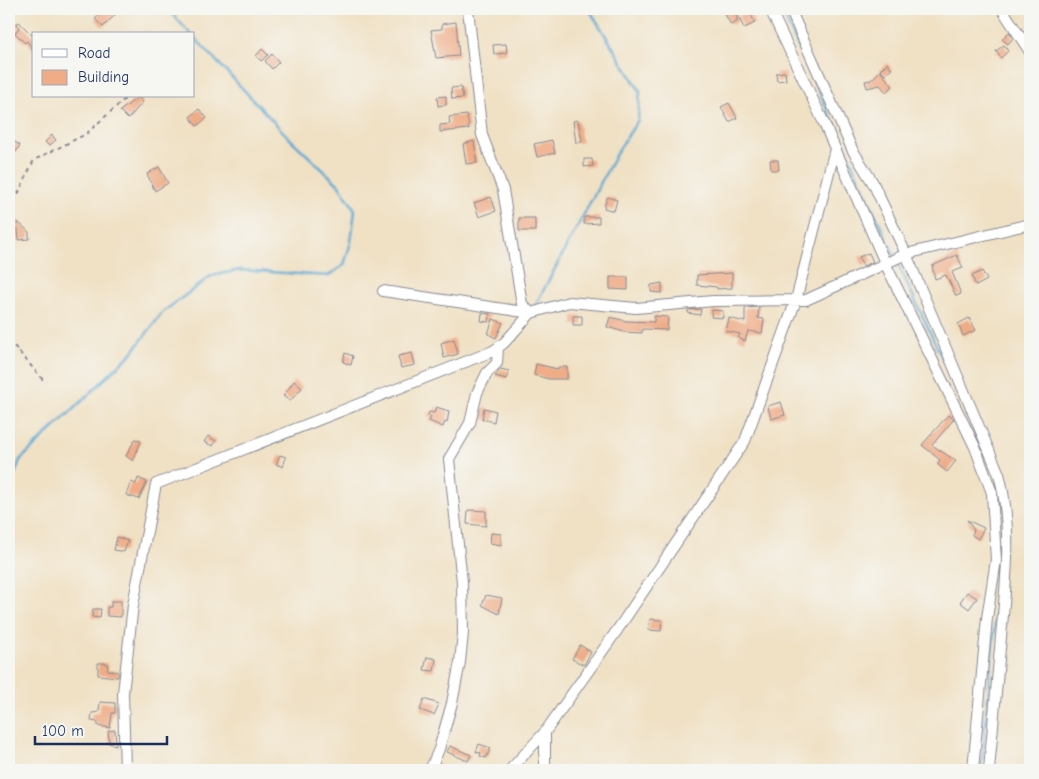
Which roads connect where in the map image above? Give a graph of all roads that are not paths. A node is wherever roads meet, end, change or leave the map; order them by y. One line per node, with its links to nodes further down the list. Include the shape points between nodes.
1 (468, 9): 12 (street, via 482,136 503,190 522,304)
2 (770, 9): 6 (street)
3 (790, 9): 8 (street, via 852,149 873,183)
4 (1002, 9): 5 (street)
5 (1030, 52)
6 (835, 149): 9 (street); 11 (street)
7 (1030, 224): 8 (street)
8 (906, 254): 9 (street); 20 (street, via 999,474 1006,500 1009,525)
9 (888, 264): 11 (street, via 814,298); 19 (street, via 975,447 992,492 996,560 987,618)
10 (383, 291): 12 (street)
11 (796, 300): 12 (street, via 713,301 636,308 569,302); 14 (street, via 745,441)
12 (531, 313): 13 (street)
13 (498, 348): 15 (street, via 156,484 132,605 122,693); 16 (street, via 497,363 487,373 477,392 470,423 449,459 462,582 463,633 452,703)
14 (545, 732): 17 (street); 18 (street)
15 (125, 770)
16 (430, 770)
17 (510, 770)
18 (545, 770)
19 (973, 770)
20 (989, 770)

